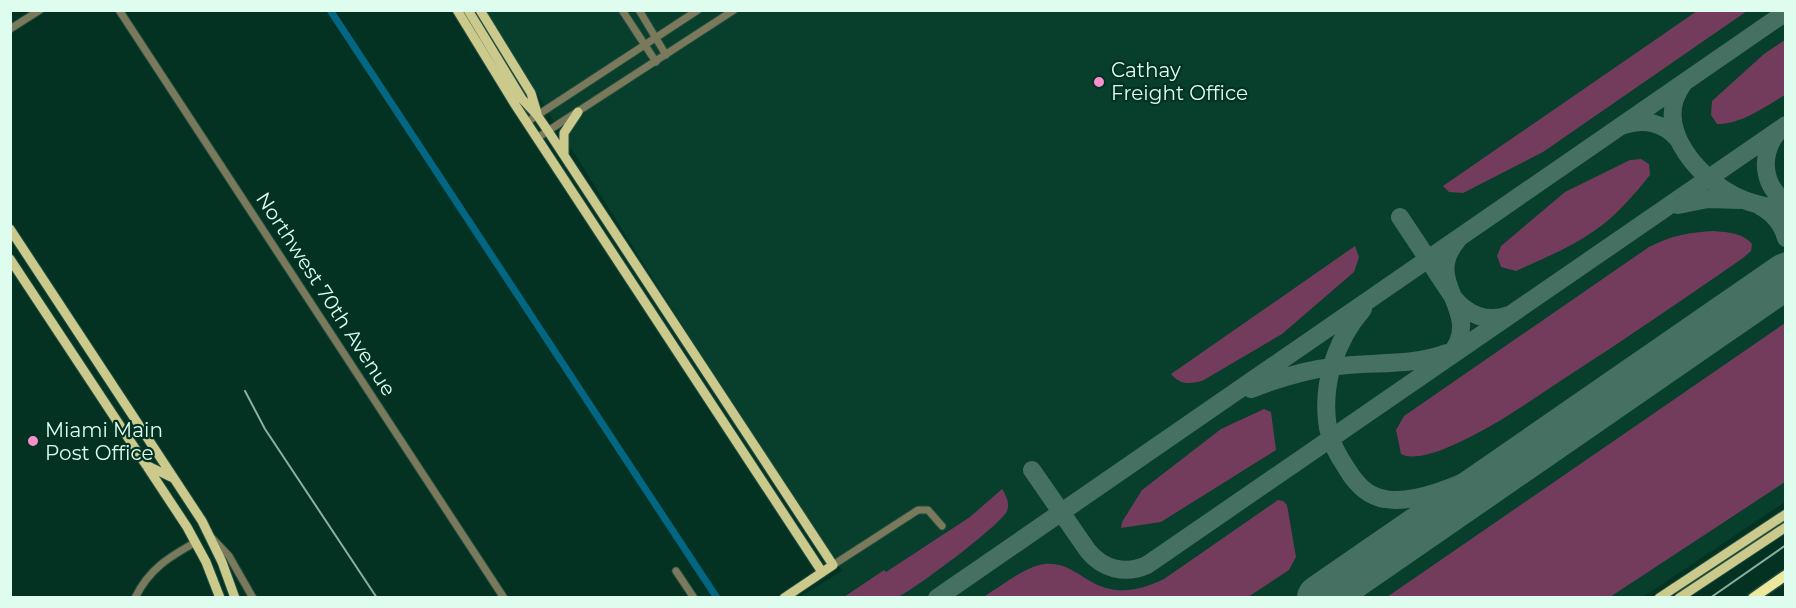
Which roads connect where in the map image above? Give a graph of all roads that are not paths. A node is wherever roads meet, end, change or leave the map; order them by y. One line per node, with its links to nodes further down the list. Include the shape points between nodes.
1 (40, 10): 10 (street)
2 (118, 10): 41 (street, Northwest 70th Avenue)
3 (457, 10): 17 (main road)
4 (468, 10): 16 (main road, via 522,99)
5 (480, 10): 16 (main road, via 531,93)
6 (622, 10): 12 (street)
7 (639, 10): 11 (street)
8 (698, 10): 11 (street)
9 (734, 10): 13 (street)
10 (10, 29)
11 (656, 38): 12 (street); 13 (street)
12 (645, 45): 14 (street); 16 (street)
13 (666, 55): 14 (street)
14 (656, 62): 15 (street)
15 (578, 112): 18 (street); 20 (main road, via 564,134)
16 (537, 115): 17 (street); 18 (main road)
17 (527, 122): 19 (main road)
18 (548, 131): 19 (street); 20 (main road)
19 (537, 138): 35 (main road)
20 (564, 156): 33 (main road)
21 (10, 229): 23 (main road)
22 (11, 260): 23 (main road, via 26,261); 25 (main road)
23 (36, 267): 24 (main road)
24 (110, 379): 25 (main road); 27 (main road)
25 (96, 388): 26 (main road)
26 (146, 465): 27 (main road); 32 (main road)
27 (175, 479): 31 (main road)
28 (1785, 514): 44 (main road)
29 (942, 526): 33 (street, via 928,510 918,510)
30 (1785, 526): 45 (main road)
31 (210, 535): 32 (main road); 39 (main road); 40 (street, via 229,556)
32 (196, 542): 37 (street, via 156,567); 38 (main road)
33 (833, 565): 35 (main road)
34 (676, 571): 42 (street)
35 (822, 572): 43 (main road)
36 (1785, 575): 46 (highway)
37 (135, 597)
38 (220, 597)
39 (236, 597)
40 (253, 597)
41 (504, 597)
42 (694, 597)
43 (784, 597)
44 (1659, 597)
45 (1679, 597)
46 (1753, 597)

